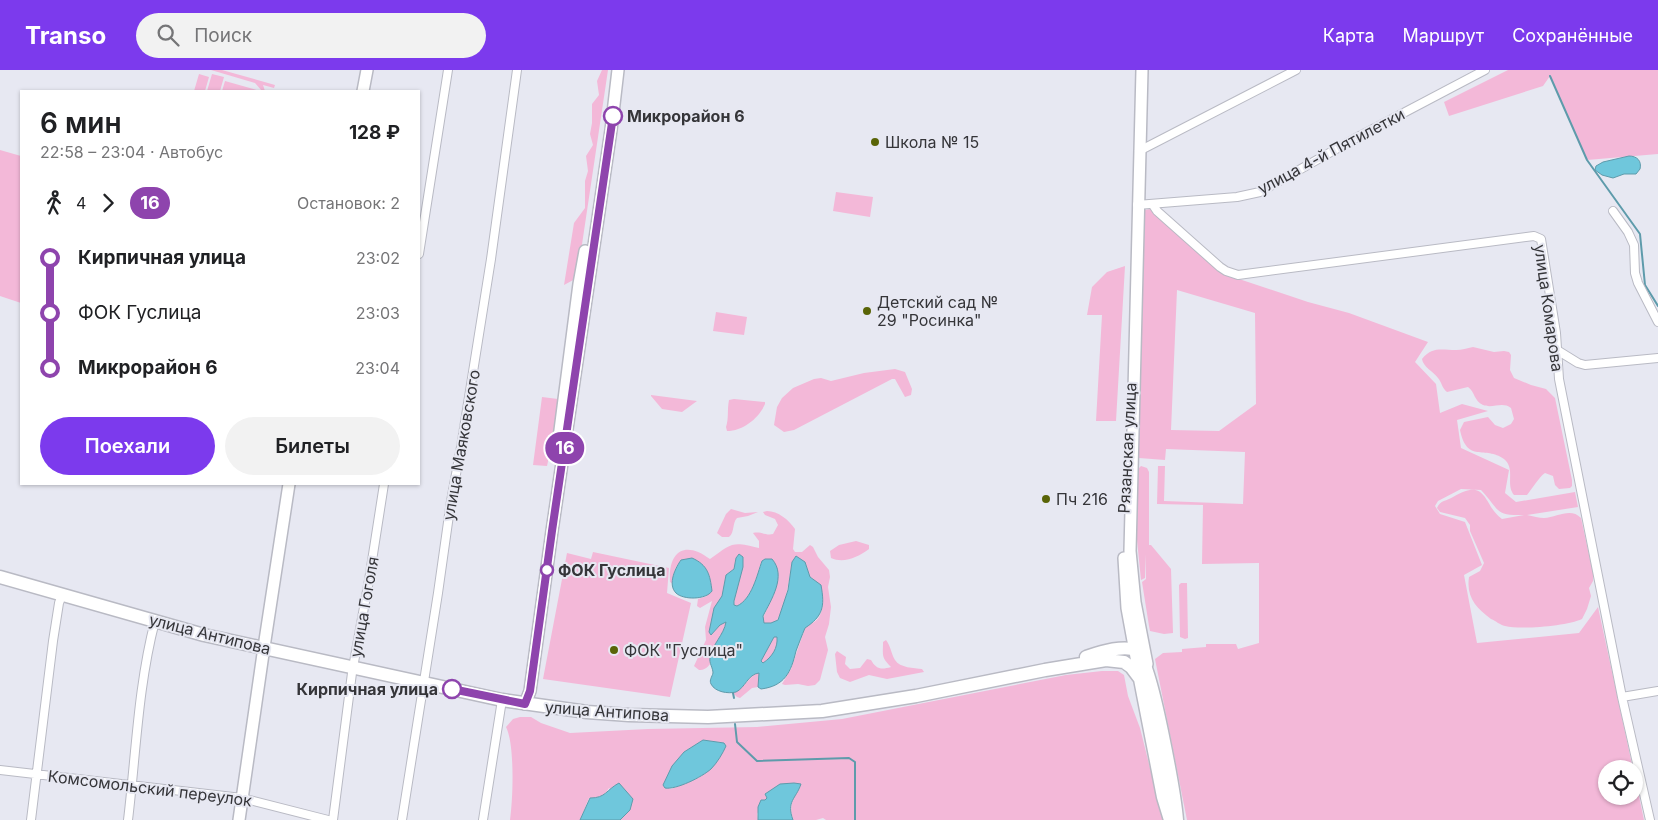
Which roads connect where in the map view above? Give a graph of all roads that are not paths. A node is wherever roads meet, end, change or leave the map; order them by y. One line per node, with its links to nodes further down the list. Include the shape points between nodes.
1 (368, 70): 9 (street)
2 (448, 70): 15 (street)
3 (517, 70): 31 (street, улица Маяковского, via 471,388)
4 (613, 70): 35 (street, via 578,292 523,690)
5 (618, 70): 35 (street, via 530,691)
6 (1142, 70): 10 (street, Рязанская улица)
7 (1296, 70): 10 (street)
8 (1485, 70): 11 (street, улица 4-й Пятилетки, via 1260,192)
9 (363, 90)
10 (1139, 151): 12 (street, Рязанская улица)
11 (1153, 204): 12 (street, улица 4-й Пятилетки); 17 (street, улица Комарова, via 1220,268 1238,275 1539,237)
12 (1137, 205): 14 (street, Рязанская улица)
13 (1613, 211): 16 (street, via 1634,245 1638,283)
14 (1137, 244): 23 (street, Рязанская улица, via 1124,530); 25 (street, Рязанская улица, via 1130,551)
15 (420, 248)
16 (1658, 322)
17 (1557, 350): 18 (street, via 1585,365); 33 (street, улица Комарова, via 1559,379)
18 (1658, 358)
19 (289, 485): 26 (street)
20 (384, 485): 29 (street, улица Гоголя)
21 (1, 580): 22 (main road, улица Антипова)
22 (62, 595): 24 (main road, улица Антипова); 37 (street)
23 (1129, 620): 27 (street, Рязанская улица); 28 (street, via 1121,641)
24 (155, 621): 26 (main road, улица Антипова, via 204,636); 38 (street, via 139,709)
25 (1141, 636): 27 (street, via 1140,645); 30 (street, Рязанская улица)
26 (264, 647): 29 (main road, улица Антипова); 39 (street)
27 (1134, 650): 28 (main road, улица Антипова, via 1118,649); 30 (main road, via 1141,656)
28 (1105, 656): 30 (main road, улица Антипова, via 1124,662); 35 (main road, улица Антипова, via 822,711 736,716 646,716)
29 (353, 668): 31 (main road, улица Антипова); 44 (street, улица Гоголя)
30 (1145, 679): 47 (main road); 48 (main road, via 1174,792)
31 (423, 683): 34 (main road, улица Антипова); 45 (street, улица Маяковского)
32 (1658, 690): 33 (street)
33 (1622, 697): 49 (street, улица Комарова)
34 (502, 700): 35 (main road, улица Антипова); 46 (street)
35 (525, 704)
36 (0, 770): 37 (street, Комсомольский переулок)
37 (35, 773): 38 (street, Комсомольский переулок); 40 (street)
38 (132, 784): 39 (street, Комсомольский переулок); 41 (street)
39 (242, 798): 42 (street); 43 (street, Комсомольский переулок)
40 (30, 820)
41 (128, 820)
42 (239, 820)
43 (328, 820)
44 (333, 820)
45 (402, 820)
46 (483, 820)
47 (1170, 820)
48 (1177, 820)
49 (1650, 820)

